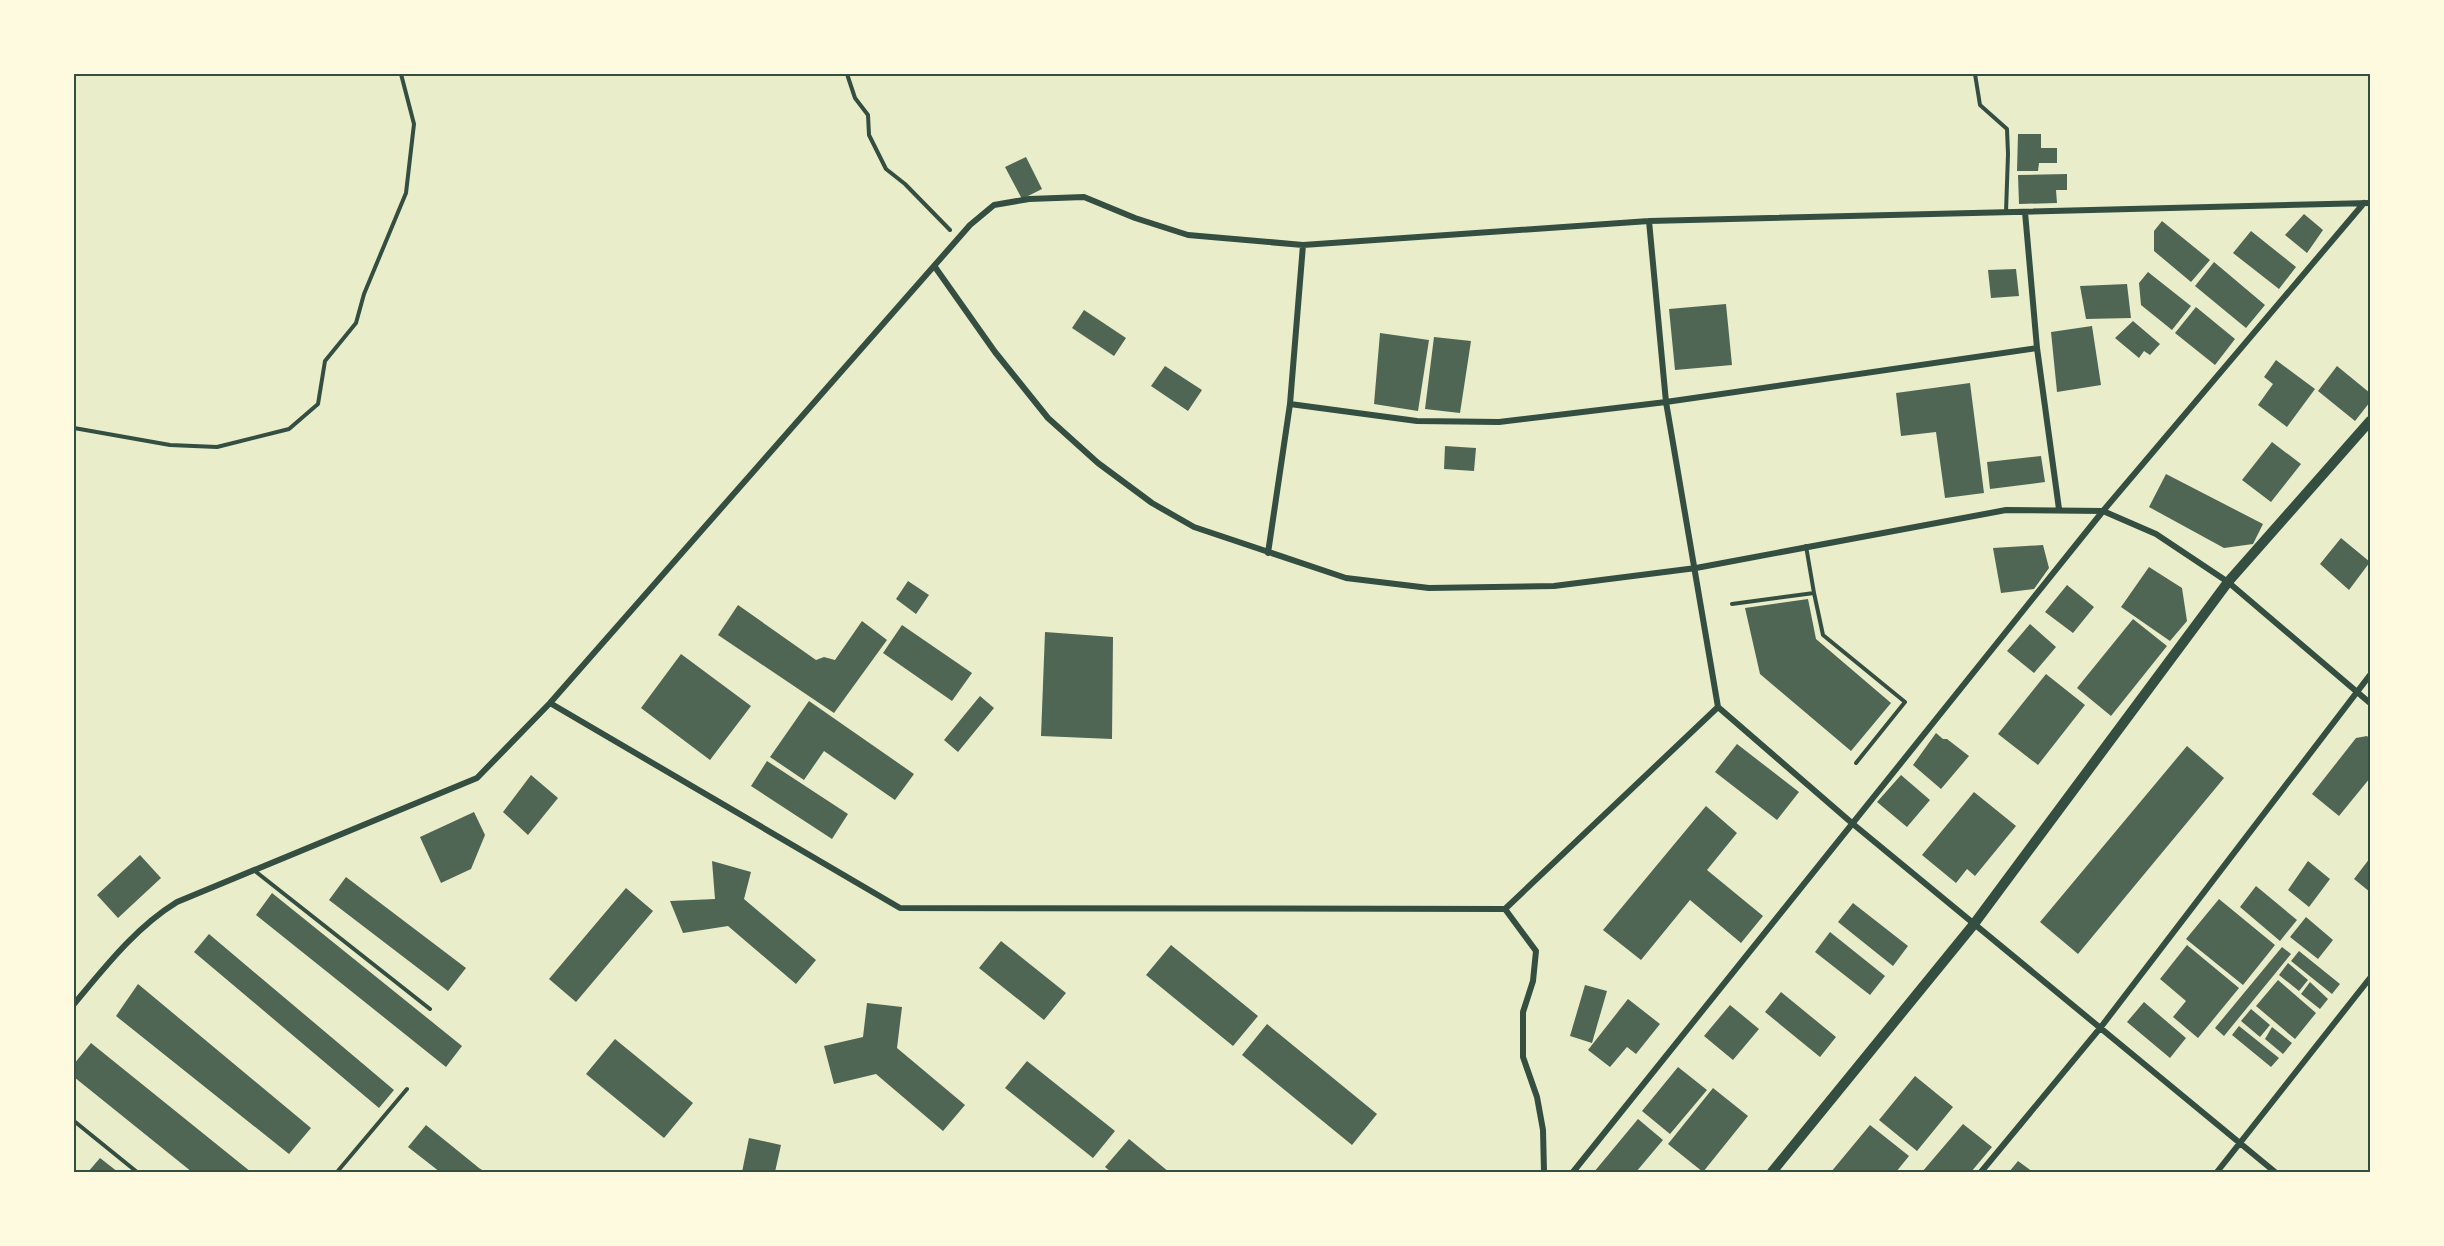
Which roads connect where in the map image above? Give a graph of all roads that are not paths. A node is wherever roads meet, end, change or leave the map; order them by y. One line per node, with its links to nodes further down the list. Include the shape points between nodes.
1 (1975, 74): 4 (lane, via 1980,105 2007,129)
2 (2367, 203): 3 (street); 13 (street)
3 (2025, 212): 4 (street); 8 (street)
4 (2006, 213): 5 (street)
5 (1649, 221): 6 (street); 9 (street)
6 (1303, 245): 7 (street, via 1188,235 1084,197 1029,199 994,205 970,225); 10 (street)
7 (935, 267): 15 (street, via 1035,402 1082,448 1152,503 1194,527); 22 (street)
8 (2037, 348): 9 (street); 12 (street)
9 (1666, 402): 10 (street, via 1499,423 1417,421); 16 (street)
10 (1290, 404): 15 (street)
11 (2370, 421): 17 (street)
12 (2059, 509): 13 (street); 14 (street, via 2006,510)
13 (2103, 511): 17 (street, via 2156,534); 26 (street)
14 (1806, 546): 16 (street); 18 (lane)
15 (1268, 553): 16 (street, via 1346,578 1429,588 1554,586)
16 (1696, 567): 24 (street)
17 (2228, 582): 21 (street); 29 (street)
18 (1814, 593): 19 (lane); 25 (lane, via 1823,635 1905,702)
19 (1732, 604)
20 (2370, 675): 21 (street)
21 (2357, 691): 23 (street); 33 (street)
22 (550, 703): 27 (street, via 477,778); 28 (street, via 900,908)
23 (2370, 703)
24 (1718, 707): 26 (street); 28 (street)
25 (1856, 763)
26 (1853, 825): 29 (street); 40 (street)
27 (255, 871): 31 (street, via 177,902 158,914 114,956); 32 (lane)
28 (1505, 909): 39 (street, via 1536,951 1533,981 1522,1012 1522,1057 1537,1097)
29 (1974, 924): 33 (street); 41 (street)
30 (2370, 978): 36 (street)
31 (74, 1004)
32 (430, 1009)
33 (2101, 1027): 36 (street); 42 (street)
34 (407, 1089): 38 (lane)
35 (74, 1121): 37 (lane)
36 (2241, 1144): 43 (street); 44 (street)
37 (137, 1173)
38 (338, 1173)
39 (1544, 1173)
40 (1573, 1173)
41 (1772, 1173)
42 (1981, 1173)
43 (2217, 1173)
44 (2275, 1173)

